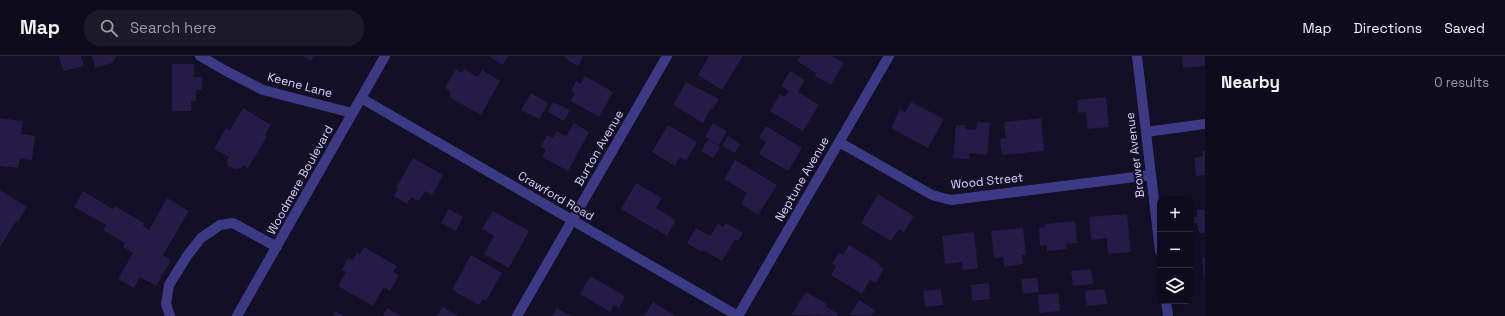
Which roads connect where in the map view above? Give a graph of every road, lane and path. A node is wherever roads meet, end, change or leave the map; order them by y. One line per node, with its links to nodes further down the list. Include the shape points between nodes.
1 (200, 56): 7 (street, Keene Lane, via 263,90)
2 (386, 56): 6 (street, Woodmere Boulevard)
3 (667, 56): 12 (street, Burton Avenue)
4 (889, 56): 10 (street, Neptune Avenue)
5 (1137, 56): 9 (street, Brower Avenue)
6 (361, 98): 7 (street, Woodmere Boulevard); 12 (street, Crawford Road)
7 (352, 113): 14 (street, Woodmere Boulevard)
8 (1205, 124): 9 (street)
9 (1146, 132): 11 (street, Brower Avenue)
10 (839, 142): 11 (street, Wood Street, via 932,195 951,200); 19 (street, Neptune Avenue)
11 (1151, 176): 13 (street, Brower Avenue)
12 (572, 220): 18 (street, Burton Avenue); 19 (street, Crawford Road)
13 (1158, 232)
14 (277, 247): 16 (street, via 233,223 220,225 201,238 170,284 166,304); 17 (street, Woodmere Boulevard)
15 (1166, 304): 20 (street)
16 (170, 316)
17 (237, 316)
18 (517, 316)
19 (738, 316)
20 (1168, 316)

